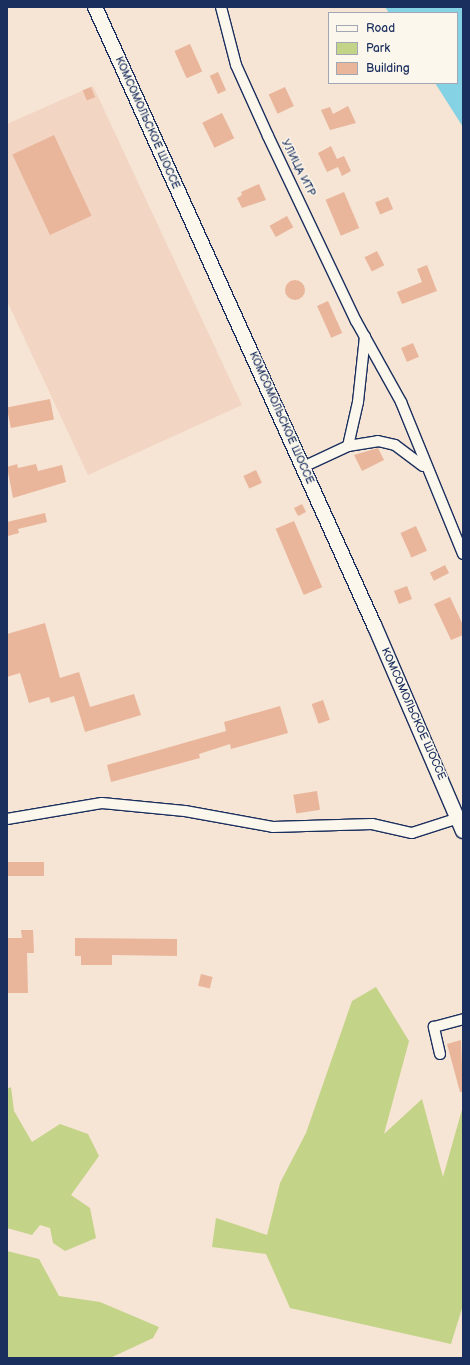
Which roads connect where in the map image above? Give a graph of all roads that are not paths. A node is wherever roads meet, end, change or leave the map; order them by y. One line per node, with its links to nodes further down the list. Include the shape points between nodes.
1 (95, 7): 5 (main road, КОМСОМОЛЬСКОЕ ШОССЕ)
2 (221, 7): 3 (street, УЛИЦА ИТР, via 242,79)
3 (365, 336): 4 (street, via 358,402); 6 (street, УЛИЦА ИТР, via 401,402)
4 (347, 447): 5 (street, УЛИЦА ИТР); 6 (street, УЛИЦА ИТР, via 378,441 395,445 412,454)
5 (303, 467): 9 (main road, КОМСОМОЛЬСКОЕ ШОССЕ)
6 (426, 469): 7 (street, УЛИЦА ИТР)
7 (463, 554)
8 (7, 819): 9 (street, via 102,803 185,811 273,827 372,824 412,833)
9 (461, 825)
10 (463, 1019): 11 (street, via 434,1027)
11 (440, 1054)

